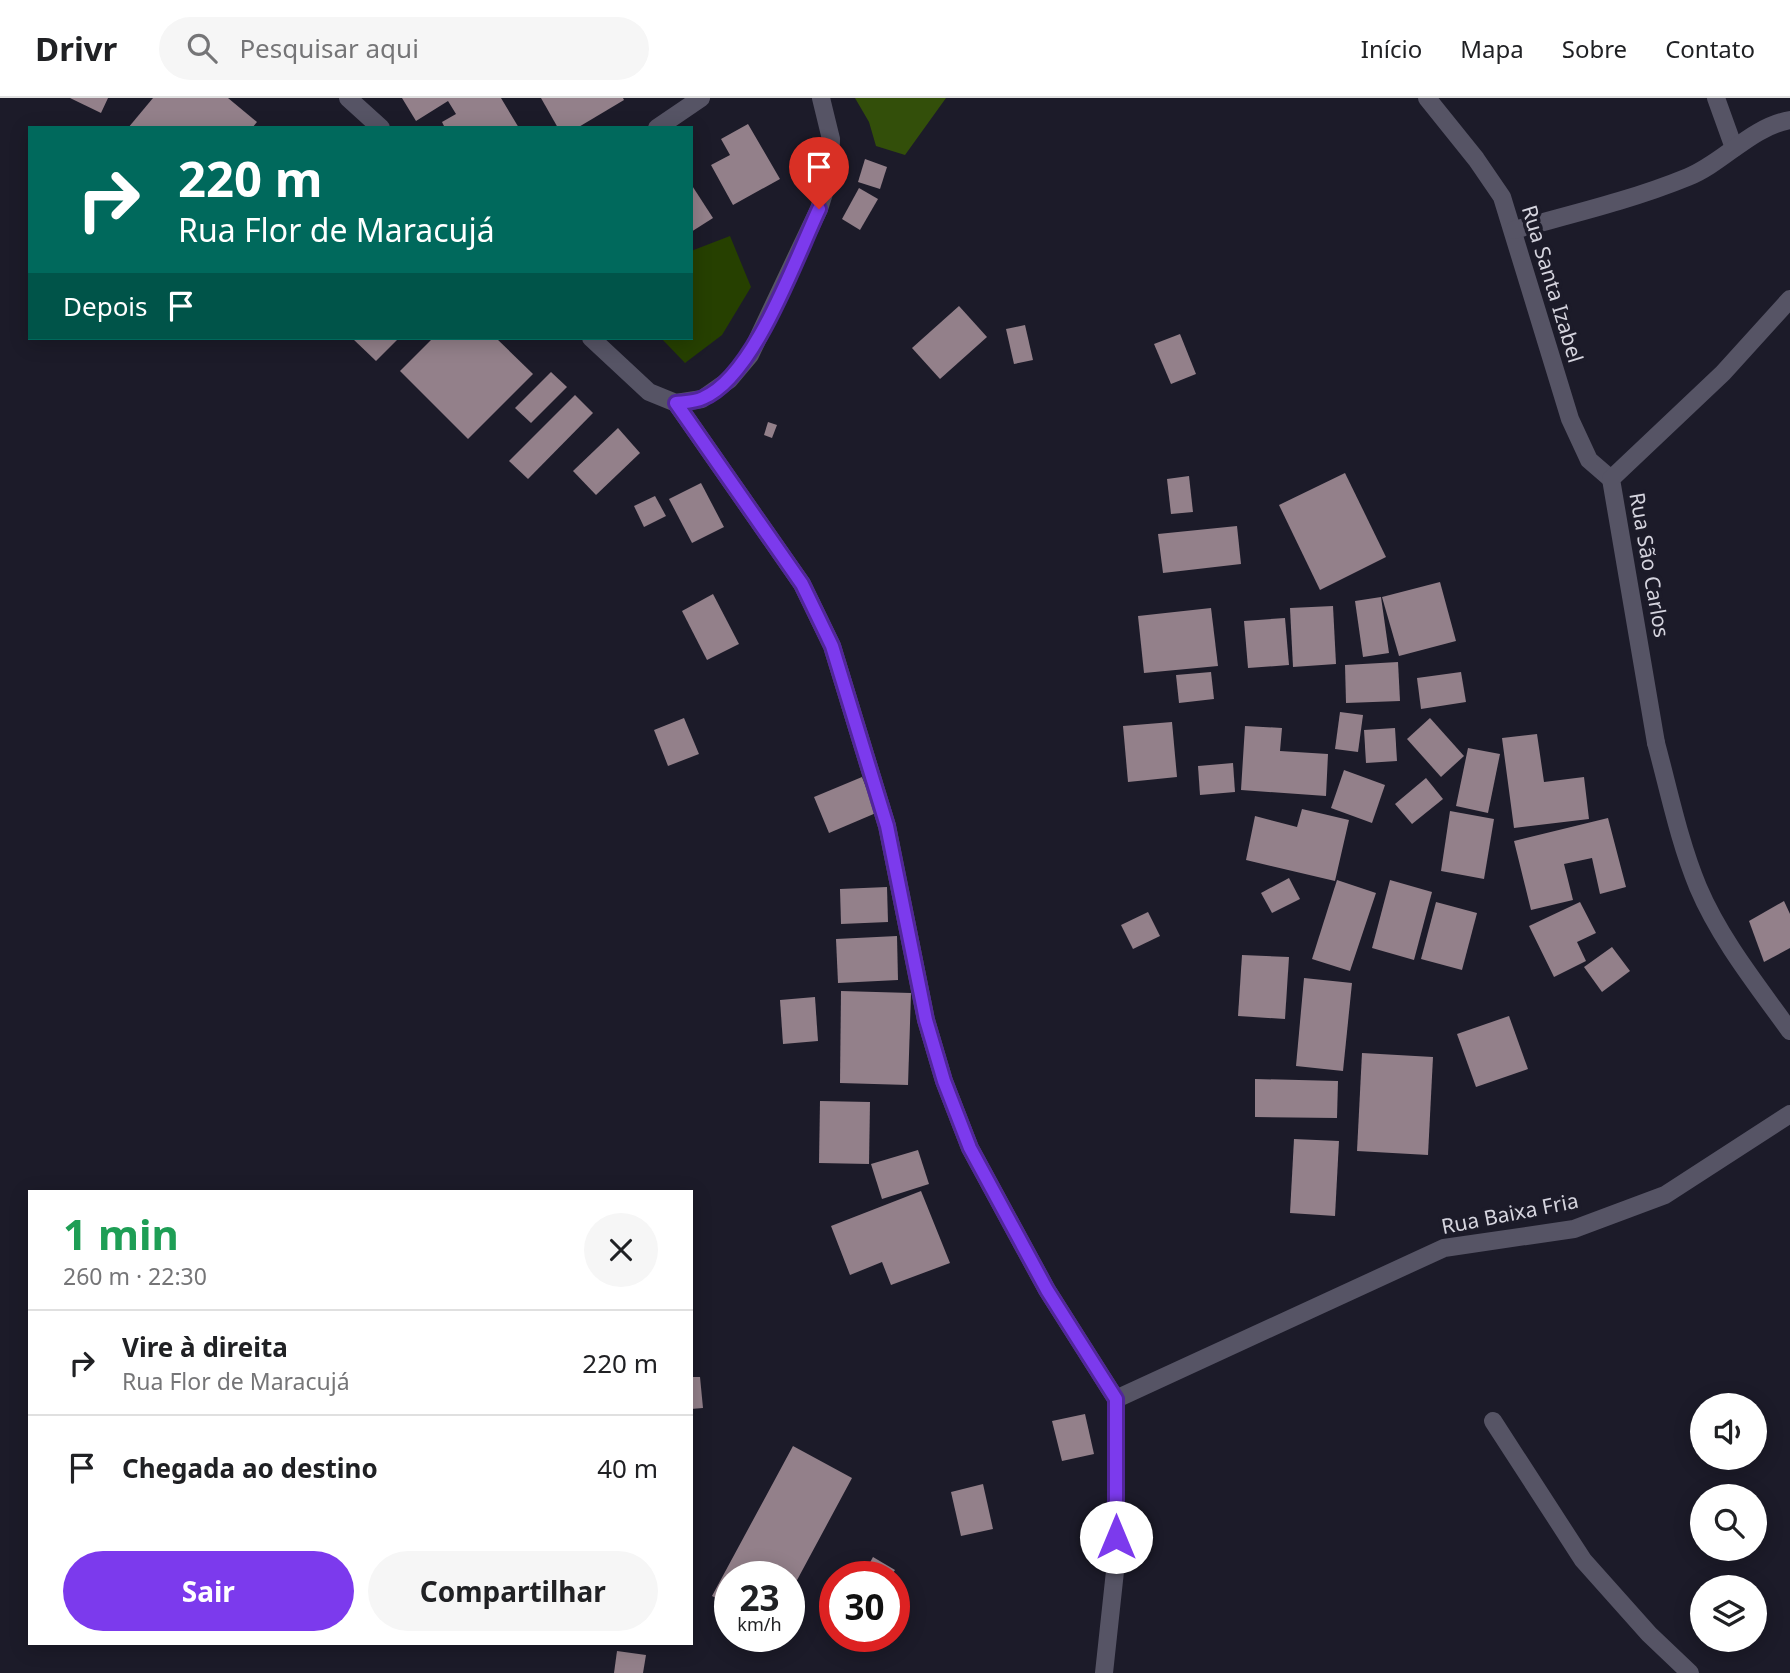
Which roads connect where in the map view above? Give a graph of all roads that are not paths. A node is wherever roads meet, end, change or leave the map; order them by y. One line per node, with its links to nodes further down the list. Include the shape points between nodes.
1 (348, 98): 7 (street)
2 (701, 98): 8 (street)
3 (821, 98): 13 (street, via 831,139 830,174 819,209 762,330 750,355 729,380 702,399)
4 (1427, 98): 10 (street, Rua Santa Izabel, via 1502,197)
5 (1716, 98): 9 (street)
6 (1790, 120): 9 (street)
7 (379, 126)
8 (660, 126)
9 (1734, 148): 10 (street, via 1691,176)
10 (1514, 230): 14 (street, Rua Santa Izabel, via 1570,419 1589,460)
11 (1790, 299): 14 (street, Rua São Carlos, via 1723,373)
12 (593, 340): 13 (street, via 649,392)
13 (676, 403): 17 (street, via 802,584 832,646 887,826 926,1020 948,1092 970,1148 1047,1290)
14 (1611, 479): 15 (street, Rua São Carlos, via 1656,743 1681,838 1720,930)
15 (1790, 1031)
16 (1790, 1114): 17 (street, Rua Baixa Fria, via 1665,1195 1574,1229 1444,1248)
17 (1116, 1399): 19 (street, via 1116,1562)
18 (1493, 1421): 20 (street, via 1583,1560)
19 (1104, 1673)
20 (1690, 1673)

